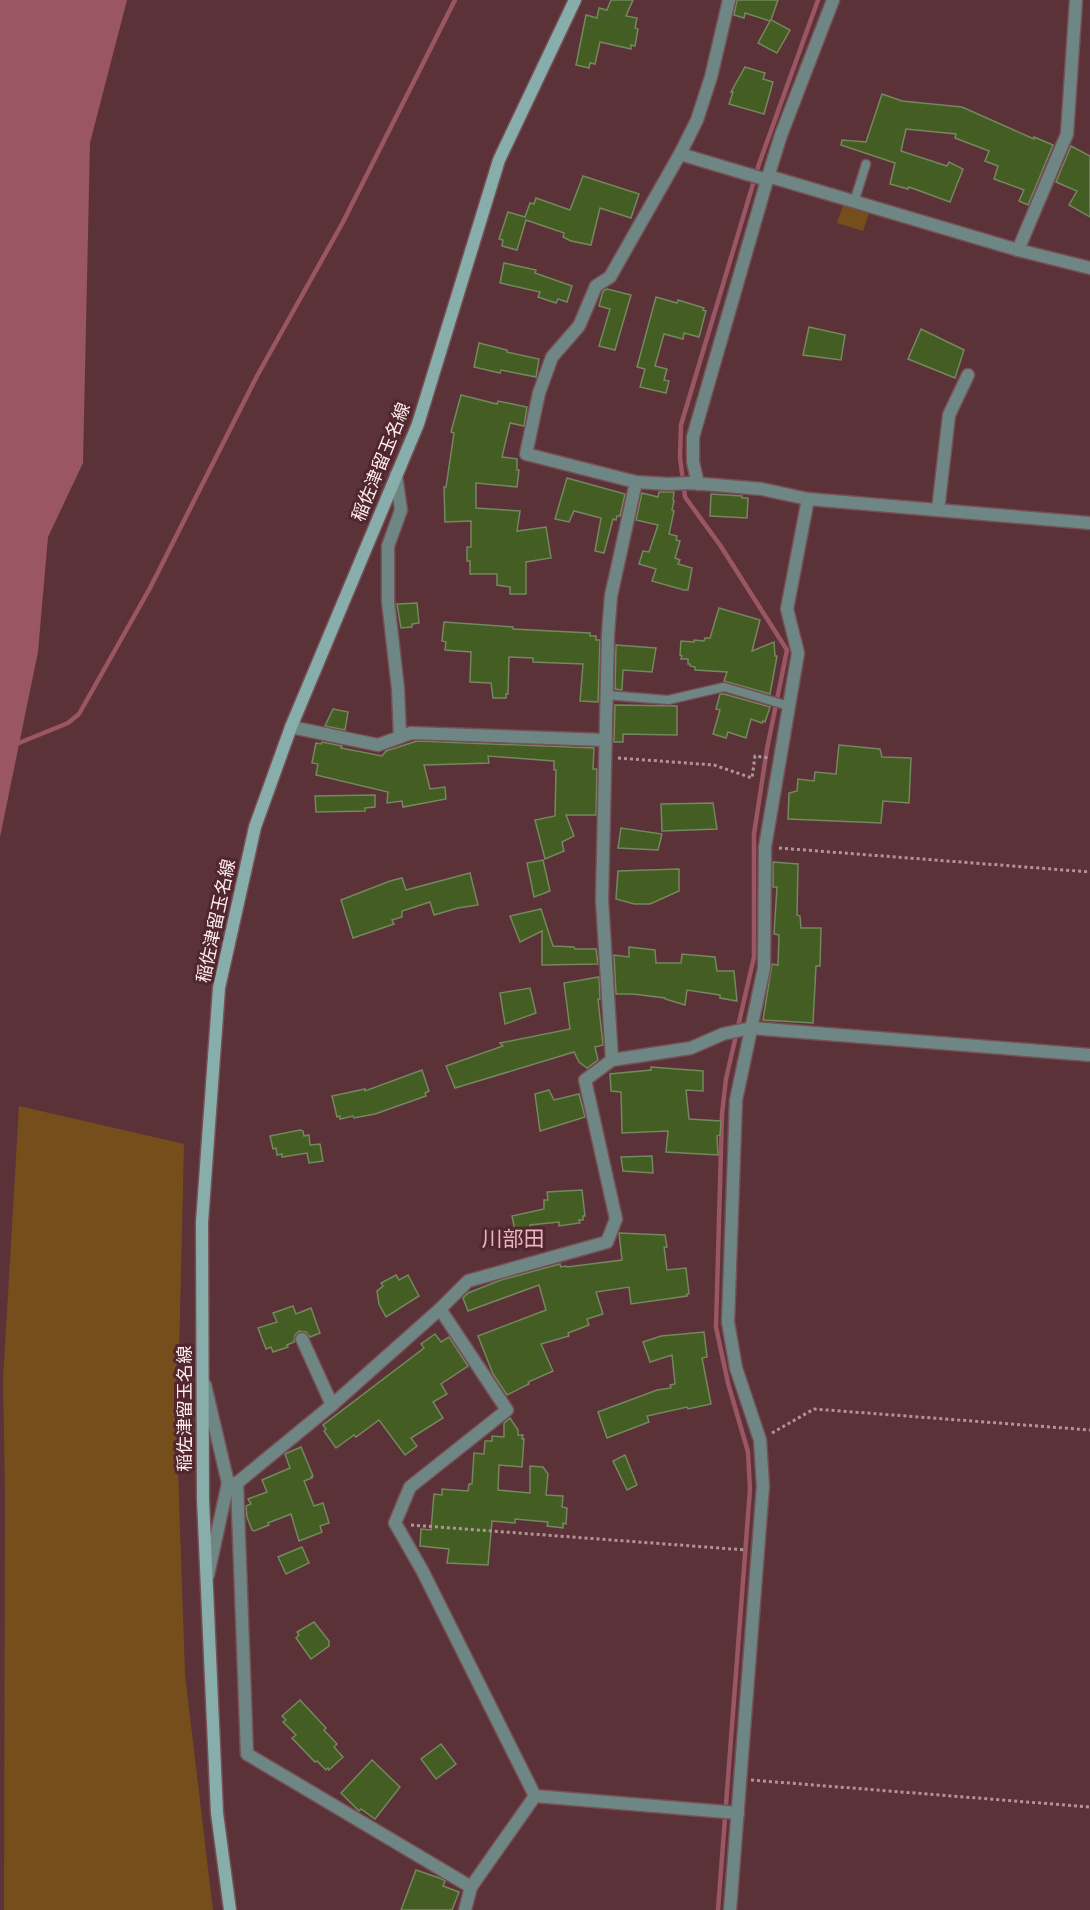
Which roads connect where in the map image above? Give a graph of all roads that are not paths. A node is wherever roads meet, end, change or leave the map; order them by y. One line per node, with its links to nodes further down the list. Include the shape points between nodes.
1 (575, 0): 12 (main road, 稲佐津留玉名線, via 499,160 418,424)
2 (729, 0): 5 (street, via 711,77 697,120)
3 (833, 0): 7 (street)
4 (1076, 0): 9 (street, via 1066,134)
5 (680, 154): 7 (street); 13 (street, via 610,277 596,286 579,326 552,357 539,393 526,454)
6 (866, 164): 8 (lane)
7 (768, 178): 8 (street); 14 (street, via 693,437)
8 (854, 202): 9 (street)
9 (1018, 250): 10 (street)
10 (1090, 268)
11 (968, 375): 16 (street, via 949,415)
12 (396, 475): 20 (main road, 稲佐津留玉名線); 21 (street, via 401,510 388,546 388,600)
13 (636, 482): 14 (street); 18 (street, via 610,596)
14 (695, 483): 15 (street, via 762,489)
15 (808, 499): 16 (street); 19 (street, via 787,609 798,653)
16 (938, 510): 17 (street)
17 (1090, 523)
18 (606, 695): 19 (lane, via 668,700 724,687); 22 (street)
19 (788, 706): 23 (street, via 765,847 764,968)
20 (291, 727): 21 (street, via 378,745); 28 (main road, 稲佐津留玉名線, via 255,827 219,988 202,1222)
21 (400, 736): 22 (street, via 411,733)
22 (605, 740): 25 (street, via 602,900)
23 (751, 1028): 24 (street); 25 (street, via 723,1034 691,1048); 33 (street, via 736,1100 728,1322 736,1368 760,1440 763,1486)
24 (1090, 1055)
25 (612, 1060): 26 (street, via 585,1080 616,1220 607,1242 468,1281)
26 (440, 1309): 29 (street); 32 (street, via 507,1410 410,1487 395,1523)
27 (302, 1339): 29 (street)
28 (202, 1373): 30 (street); 31 (main road, 稲佐津留玉名線)
29 (332, 1405): 30 (street)
30 (232, 1483): 31 (street); 34 (street, via 247,1754)
31 (207, 1582): 35 (main road, 稲佐津留玉名線, via 217,1813)
32 (535, 1796): 33 (street); 34 (street)
33 (737, 1813): 37 (street)
34 (471, 1887): 36 (street)
35 (230, 1910)
36 (465, 1910)
37 (730, 1910)

